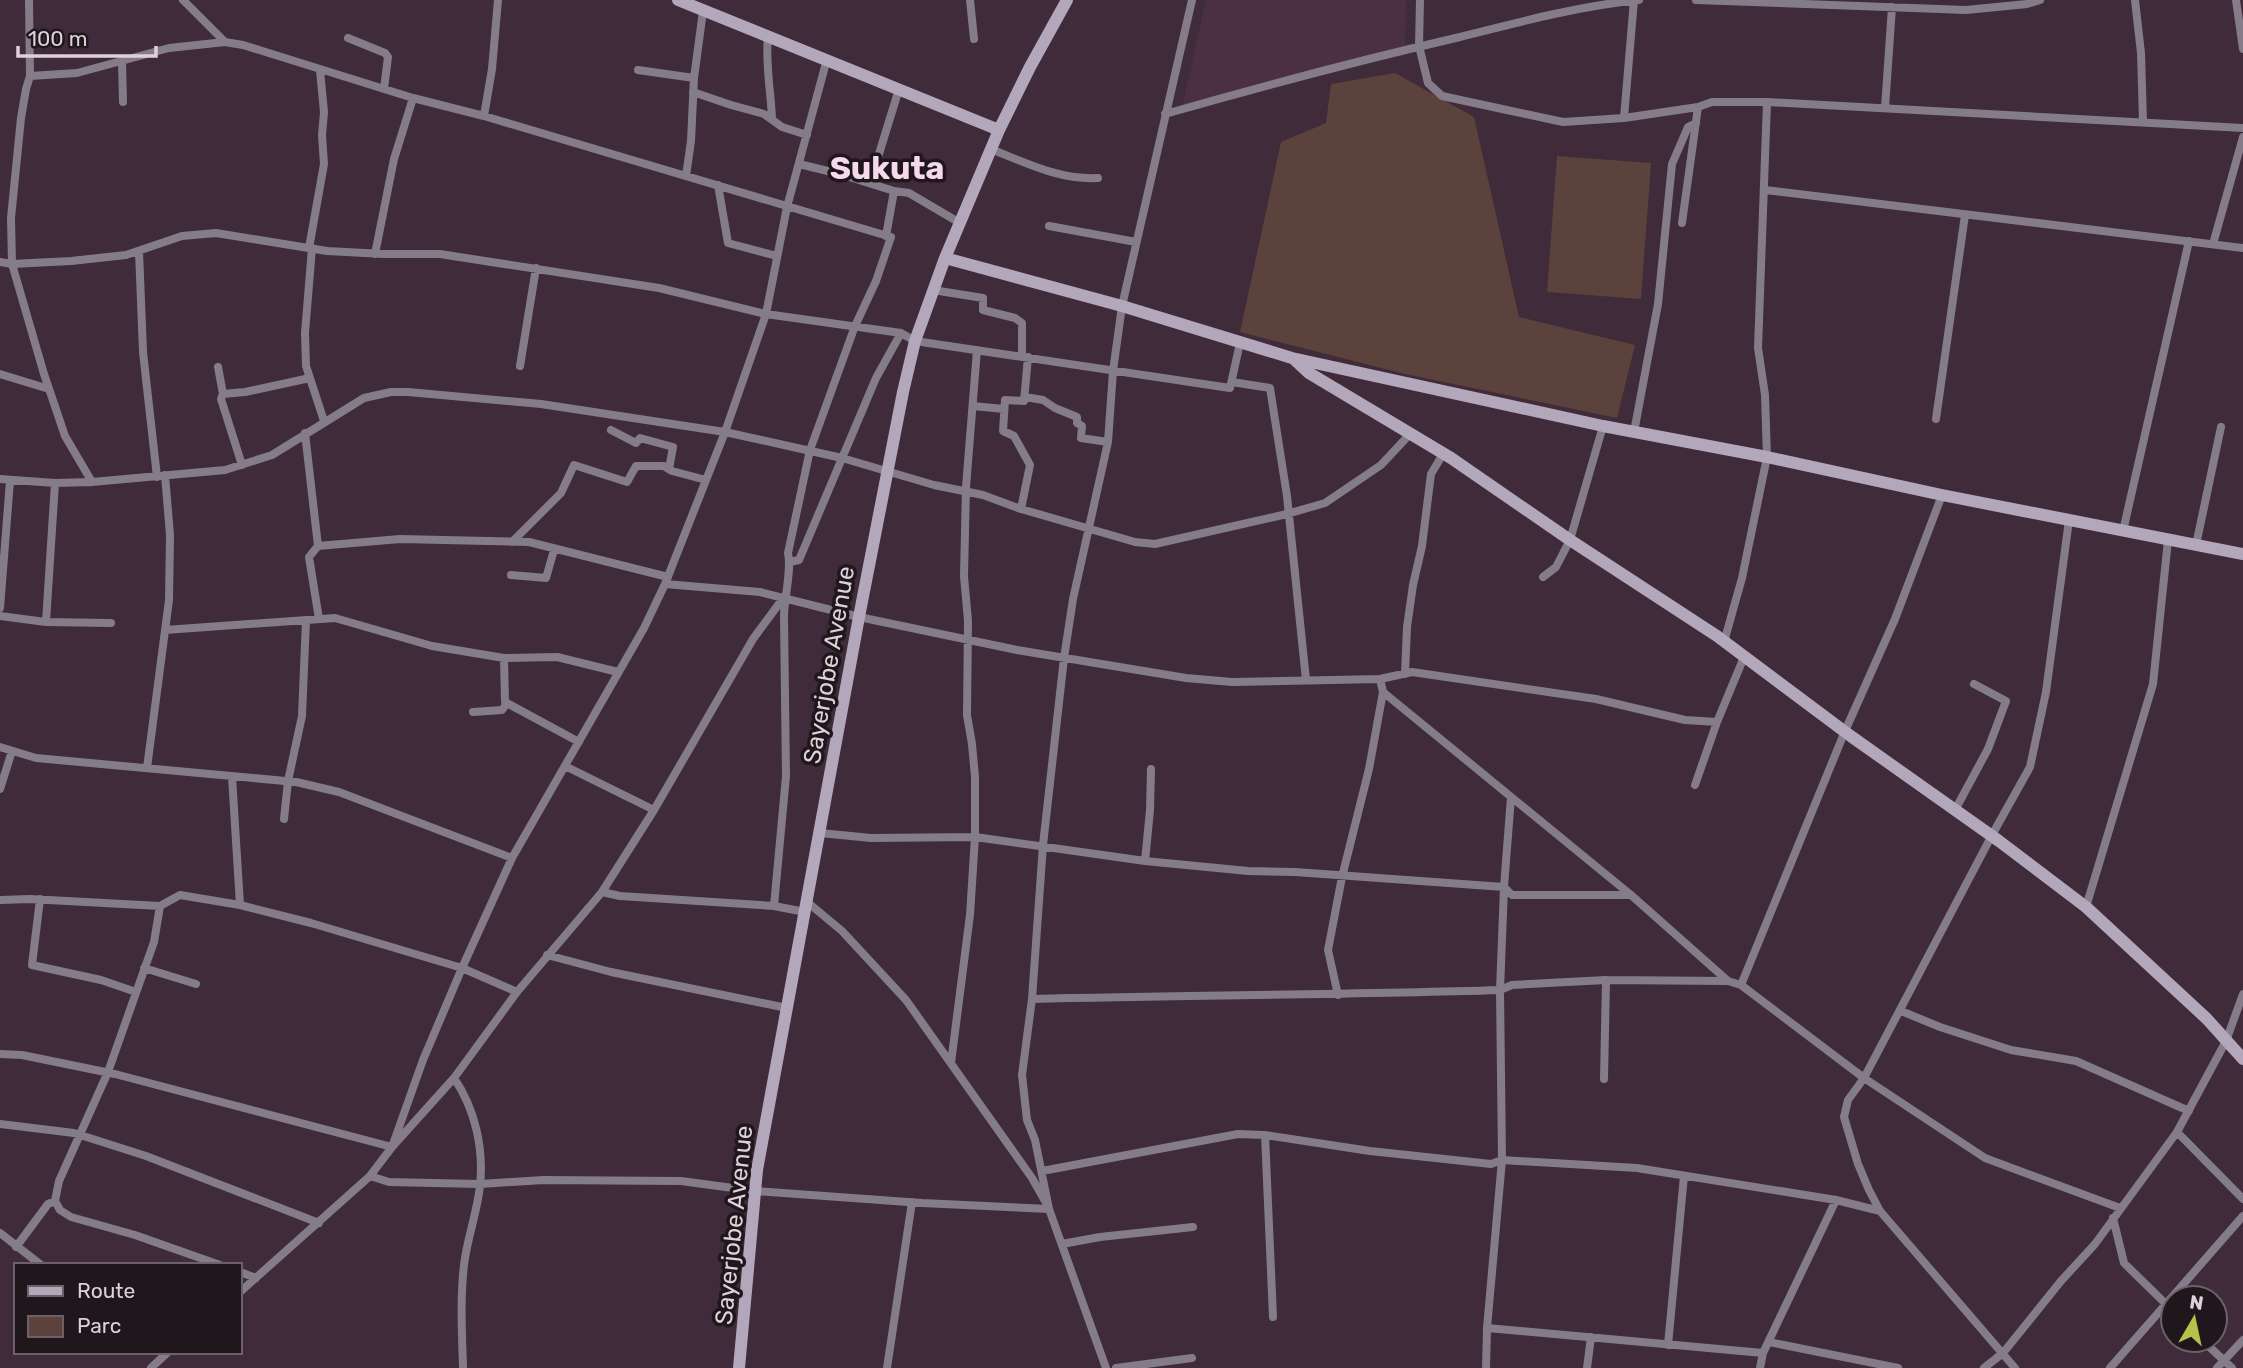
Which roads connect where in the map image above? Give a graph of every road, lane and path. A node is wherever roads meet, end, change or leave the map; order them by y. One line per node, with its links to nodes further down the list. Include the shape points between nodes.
1 (29, 0): 29 (street)
2 (183, 0): 22 (street)
3 (498, 0): 40 (street)
4 (678, 0): 18 (street)
5 (970, 0): 21 (street)
6 (1068, 0): 46 (street, Sayerjobe Avenue)
7 (1192, 0): 39 (street)
8 (1420, 0): 23 (street)
9 (1636, 0): 23 (street, via 1548,15); 41 (street)
10 (1696, 0): 15 (street)
11 (1966, 0): 17 (street)
12 (2040, 0): 17 (street)
13 (2135, 0): 44 (street)
14 (2236, 0): 24 (street)
15 (1825, 2): 16 (street)
16 (1892, 7): 17 (street); 38 (street)
17 (1966, 10)
18 (703, 11): 19 (street); 30 (street)
19 (768, 36): 25 (street); 42 (street, via 765,55)
20 (348, 38): 31 (street, via 388,57)
21 (974, 39)
22 (225, 42): 26 (street, via 169,48); 27 (street)
23 (1419, 46): 39 (street); 41 (street, via 1428,83 1441,96 1563,122)
24 (2243, 49)
25 (827, 59): 32 (street); 47 (street)
26 (122, 61): 29 (street, via 76,73); 35 (street)
27 (320, 70): 31 (street); 66 (street, via 324,164)
28 (638, 70): 30 (street)
29 (30, 76): 73 (street, via 11,218)
30 (694, 78): 33 (street)
31 (384, 89): 34 (street)
32 (899, 89): 46 (street); 53 (street)
33 (693, 92): 42 (street); 51 (street)
34 (413, 98): 40 (street); 69 (street, via 394,159)
35 (123, 102)
36 (1767, 102): 37 (street); 38 (street); 55 (street)
37 (1698, 107): 41 (street); 43 (street)
38 (1885, 108): 44 (street)
39 (1165, 114): 64 (street)
40 (484, 116): 51 (street)
41 (1624, 118)
42 (772, 119): 47 (street)
43 (1696, 122): 60 (street); 102 (street, via 1688,127 1672,164 1658,303)
44 (2143, 122): 45 (street)
45 (2243, 128)
46 (999, 130): 49 (street, Sayerjobe Avenue)
47 (807, 135): 50 (street)
48 (2243, 137): 65 (street)
49 (991, 149): 52 (street, via 1054,174); 59 (street, Sayerjobe Avenue)
50 (799, 164): 53 (street); 57 (street)
51 (686, 176): 54 (street)
52 (1098, 178)
53 (870, 183): 56 (street)
54 (718, 185): 57 (street); 70 (street, via 728,243)
55 (1765, 190): 58 (street); 108 (street, via 1758,348)
56 (894, 191): 59 (street, via 909,193); 62 (street)
57 (787, 207): 62 (street); 70 (street)
58 (1965, 215): 63 (street); 96 (street)
59 (960, 222): 71 (street, Sayerjobe Avenue)
60 (1682, 223)
61 (1049, 226): 64 (street)
62 (886, 236): 78 (street, via 891,237 880,270)
63 (2189, 241): 65 (street); 125 (street)
64 (1136, 242): 76 (street)
65 (2213, 244): 67 (street)
66 (311, 248): 68 (street, via 216,233 182,236); 69 (street); 89 (street, via 305,333)
67 (2243, 248)
68 (139, 251): 73 (street); 113 (street, via 143,352)
69 (375, 254): 74 (street, via 440,254)
70 (777, 256): 77 (street)
71 (944, 258): 75 (street, Sayerjobe Avenue); 76 (street)
72 (0, 262): 73 (street)
73 (12, 264): 91 (street)
74 (536, 268): 77 (street, via 659,288); 85 (street)
75 (933, 290): 80 (street, Sayerjobe Avenue); 83 (street, via 983,298 983,310 1022,323)
76 (1122, 306): 81 (street); 87 (street)
77 (765, 314): 78 (street); 101 (street)
78 (855, 326): 79 (street); 106 (street)
79 (901, 333): 80 (street); 109 (street)
80 (915, 341): 82 (street); 112 (street, Sayerjobe Avenue)
81 (1240, 343): 84 (street); 90 (street)
82 (977, 350): 83 (street); 94 (street)
83 (1025, 357): 87 (street); 93 (street)
84 (1292, 358): 98 (street); 104 (street)
85 (520, 366)
86 (218, 367): 92 (street)
87 (1112, 370): 90 (street, via 1230,387); 105 (street)
88 (0, 374): 91 (street)
89 (310, 378): 92 (street); 97 (street)
90 (1232, 382): 122 (street, via 1270,388)
91 (49, 389): 117 (street, via 65,436)
92 (223, 394): 110 (street)
93 (1025, 397): 95 (street, via 1024,401 1004,400); 105 (street, via 1043,400 1077,417 1081,438)
94 (973, 407): 95 (street); 119 (street)
95 (1004, 409): 121 (street, via 1003,431 1014,436 1030,465)
96 (1936, 419)
97 (324, 421): 101 (street, via 365,398 408,392 541,404); 103 (street)
98 (1603, 426): 102 (street); 126 (street)
99 (2221, 426): 129 (street)
100 (611, 430): 111 (street, via 636,443 640,438 673,447)
101 (725, 432): 106 (street); 115 (street)
102 (1634, 432): 108 (street)
103 (305, 433): 110 (street, via 272,455); 130 (street)
104 (1410, 434): 107 (street); 122 (street, via 1381,464 1338,495)
105 (1108, 442): 124 (street)
106 (810, 450): 109 (street); 133 (street)
107 (1443, 454): 126 (street); 152 (street, via 1431,474 1407,627)
108 (1767, 457): 120 (street); 147 (street)
109 (842, 458): 112 (street); 133 (street, via 799,560)
110 (242, 465): 113 (street)
111 (669, 470): 115 (street); 128 (street, via 636,466 627,482 573,465 561,494)
112 (886, 472): 119 (street); 140 (street, Sayerjobe Avenue)
113 (161, 476): 117 (street); 145 (street, via 170,535)
114 (0, 479): 116 (street)
115 (706, 480): 136 (street)
116 (10, 481): 118 (street); 138 (street)
117 (93, 482): 118 (street)
118 (55, 483): 143 (street)
119 (966, 492): 121 (street); 146 (street)
120 (1942, 495): 123 (street); 160 (street, via 1895,619)
121 (1021, 509): 124 (street)
122 (1287, 514): 124 (street, via 1155,544); 154 (street)
123 (2069, 520): 125 (street); 176 (street, via 2031,767)
124 (1088, 528): 150 (street)
125 (2123, 531): 127 (street)
126 (1570, 540): 135 (street, via 1556,567); 147 (street)
127 (2168, 540): 129 (street); 191 (street, via 2153,684)
128 (512, 542): 130 (street, via 400,539); 131 (street)
129 (2196, 545): 132 (street)
130 (318, 546): 141 (street, via 309,557)
131 (554, 550): 134 (street, via 545,578); 136 (street)
132 (2243, 554)
133 (790, 562): 137 (street)
134 (511, 575)
135 (1542, 577)
136 (667, 581): 137 (street); 151 (street)
137 (784, 597): 140 (street); 172 (street, via 753,639); 189 (street, via 786,776)
138 (0, 607)
139 (0, 616): 143 (street)
140 (859, 617): 146 (street); 175 (street, Sayerjobe Avenue)
141 (318, 619): 142 (street); 149 (street, via 335,618 432,646)
142 (306, 620): 145 (street); 168 (street, via 302,716)
143 (46, 622): 144 (street)
144 (111, 623)
145 (165, 630): 165 (street)
146 (968, 639): 150 (street); 177 (street, via 967,715 975,777)
147 (1724, 642): 148 (street)
148 (1745, 657): 159 (street); 160 (street)
149 (504, 658): 151 (street, via 556,657); 157 (street)
150 (1064, 658): 154 (street, via 1186,678); 178 (street)
151 (618, 672): 161 (street)
152 (1405, 674): 153 (street); 159 (street, via 1596,699 1685,720)
153 (1380, 679): 154 (street); 156 (street)
154 (1306, 680)
155 (1974, 684): 173 (street, via 2006,701 1988,749)
156 (1383, 692): 171 (street); 181 (street)
157 (507, 703): 158 (street, via 502,710); 161 (street)
158 (473, 712)
159 (1717, 722): 169 (street)
160 (1844, 731): 173 (street); 198 (street)
161 (579, 742): 164 (street)
162 (0, 747): 163 (street)
163 (12, 751): 165 (street, via 36,758); 170 (street)
164 (565, 766): 172 (street); 179 (street)
165 (146, 768): 167 (street)
166 (1151, 769): 180 (street)
167 (232, 777): 168 (street); 187 (street)
168 (288, 782): 174 (street); 179 (street, via 339,792)
169 (1695, 785)
170 (0, 789)
171 (1511, 797): 182 (street); 184 (street)
172 (654, 810): 183 (street)
173 (1955, 810): 176 (street)
174 (284, 818)
175 (820, 832): 177 (street, via 871,838); 190 (street, Sayerjobe Avenue)
176 (1992, 835): 191 (street); 206 (street)
177 (975, 837): 178 (street); 210 (street)
178 (1043, 845): 180 (street); 204 (street)
179 (512, 858): 194 (street)
180 (1145, 861): 181 (street)
181 (1342, 877): 182 (street); 203 (street, via 1328,950)
182 (1504, 887): 184 (street, via 1512,895); 199 (street)
183 (602, 892): 189 (street); 192 (street)
184 (1631, 895): 196 (street)
185 (0, 900): 186 (street)
186 (40, 900): 188 (street); 200 (street, via 32,965)
187 (240, 905): 188 (street, via 180,895); 194 (street)
188 (160, 906): 193 (street)
189 (774, 906): 190 (street)
190 (806, 907): 205 (street, Sayerjobe Avenue); 210 (street, via 842,931 877,966)
191 (2086, 907): 207 (street)
192 (547, 955): 201 (street); 205 (street)
193 (144, 968): 197 (street); 200 (street)
194 (462, 968): 201 (street); 220 (street)
195 (1605, 980): 196 (street); 199 (street, via 1512,985); 214 (street)
196 (1728, 981): 198 (street)
197 (196, 984)
198 (1741, 985): 213 (street)
199 (1500, 990): 203 (street); 221 (street)
200 (136, 992): 211 (street)
201 (517, 992): 212 (street)
202 (2243, 994): 207 (street)
203 (1338, 995): 204 (street)
204 (1032, 999): 222 (street, via 1021,1074 1027,1120)
205 (787, 1008): 226 (street, Sayerjobe Avenue)
206 (1901, 1011): 213 (street); 215 (street, via 2011,1050 2076,1061)
207 (2226, 1041): 209 (street); 215 (street)
208 (0, 1054): 211 (street)
209 (2243, 1059)
210 (951, 1063): 232 (street)
211 (108, 1072): 219 (street); 220 (street)
212 (454, 1078): 220 (street); 225 (street, via 467,1097 479,1138)
213 (1864, 1078): 231 (street, via 1985,1158); 233 (street, via 1848,1100 1844,1117 1858,1164)
214 (1604, 1079)
215 (2189, 1111): 217 (street)
216 (0, 1124): 219 (street)
217 (2177, 1132): 228 (street); 231 (street)
218 (1265, 1135): 221 (street, via 1491,1164); 222 (street, via 1238,1134); 249 (street)
219 (80, 1136): 229 (street); 236 (street, via 146,1156)
220 (392, 1147): 224 (street)
221 (1502, 1160): 223 (street); 250 (street)
222 (1042, 1171): 232 (street)
223 (1684, 1175): 227 (street); 254 (street)
224 (370, 1177): 225 (street, via 389,1182); 236 (street)
225 (480, 1184): 226 (street, via 681,1181); 261 (street, via 464,1265)
226 (755, 1191): 230 (street); 262 (street, Sayerjobe Avenue)
227 (1836, 1199): 233 (street); 253 (street)
228 (2243, 1199)
229 (55, 1201): 240 (street); 242 (street, via 71,1217)
230 (912, 1202): 232 (street); 263 (street)
231 (2120, 1208): 235 (street)
232 (1049, 1209): 239 (street)
233 (1880, 1210): 256 (street)
234 (2243, 1216): 245 (street)
235 (2113, 1218): 247 (street, via 2124,1263); 256 (street)
236 (319, 1223): 244 (street)
237 (1193, 1227): 239 (street)
238 (0, 1233): 240 (street)
239 (1062, 1244): 264 (street)
240 (16, 1247): 241 (street)
241 (38, 1263)
242 (215, 1263)
243 (242, 1273): 244 (street)
244 (256, 1278): 246 (street)
245 (2182, 1284)
246 (242, 1290)
247 (2159, 1297)
248 (2159, 1310): 272 (street)
249 (1273, 1317)
250 (1487, 1328): 251 (street); 266 (street)
251 (1591, 1337): 254 (street); 267 (street)
252 (2243, 1340): 259 (street)
253 (1769, 1342): 255 (street); 269 (street)
254 (1668, 1345): 255 (street)
255 (1763, 1353): 268 (street)
256 (2003, 1353): 270 (street); 271 (street)
257 (163, 1354): 260 (street)
258 (1192, 1358): 265 (street)
259 (2220, 1364): 273 (street)
260 (151, 1368)
261 (463, 1368)
262 (740, 1368)
263 (887, 1368)
264 (1106, 1368)
265 (1116, 1368)
266 (1486, 1368)
267 (1587, 1368)
268 (1760, 1368)
269 (1898, 1368)
270 (1984, 1368)
271 (2015, 1368)
272 (2110, 1368)
273 (2232, 1368)

